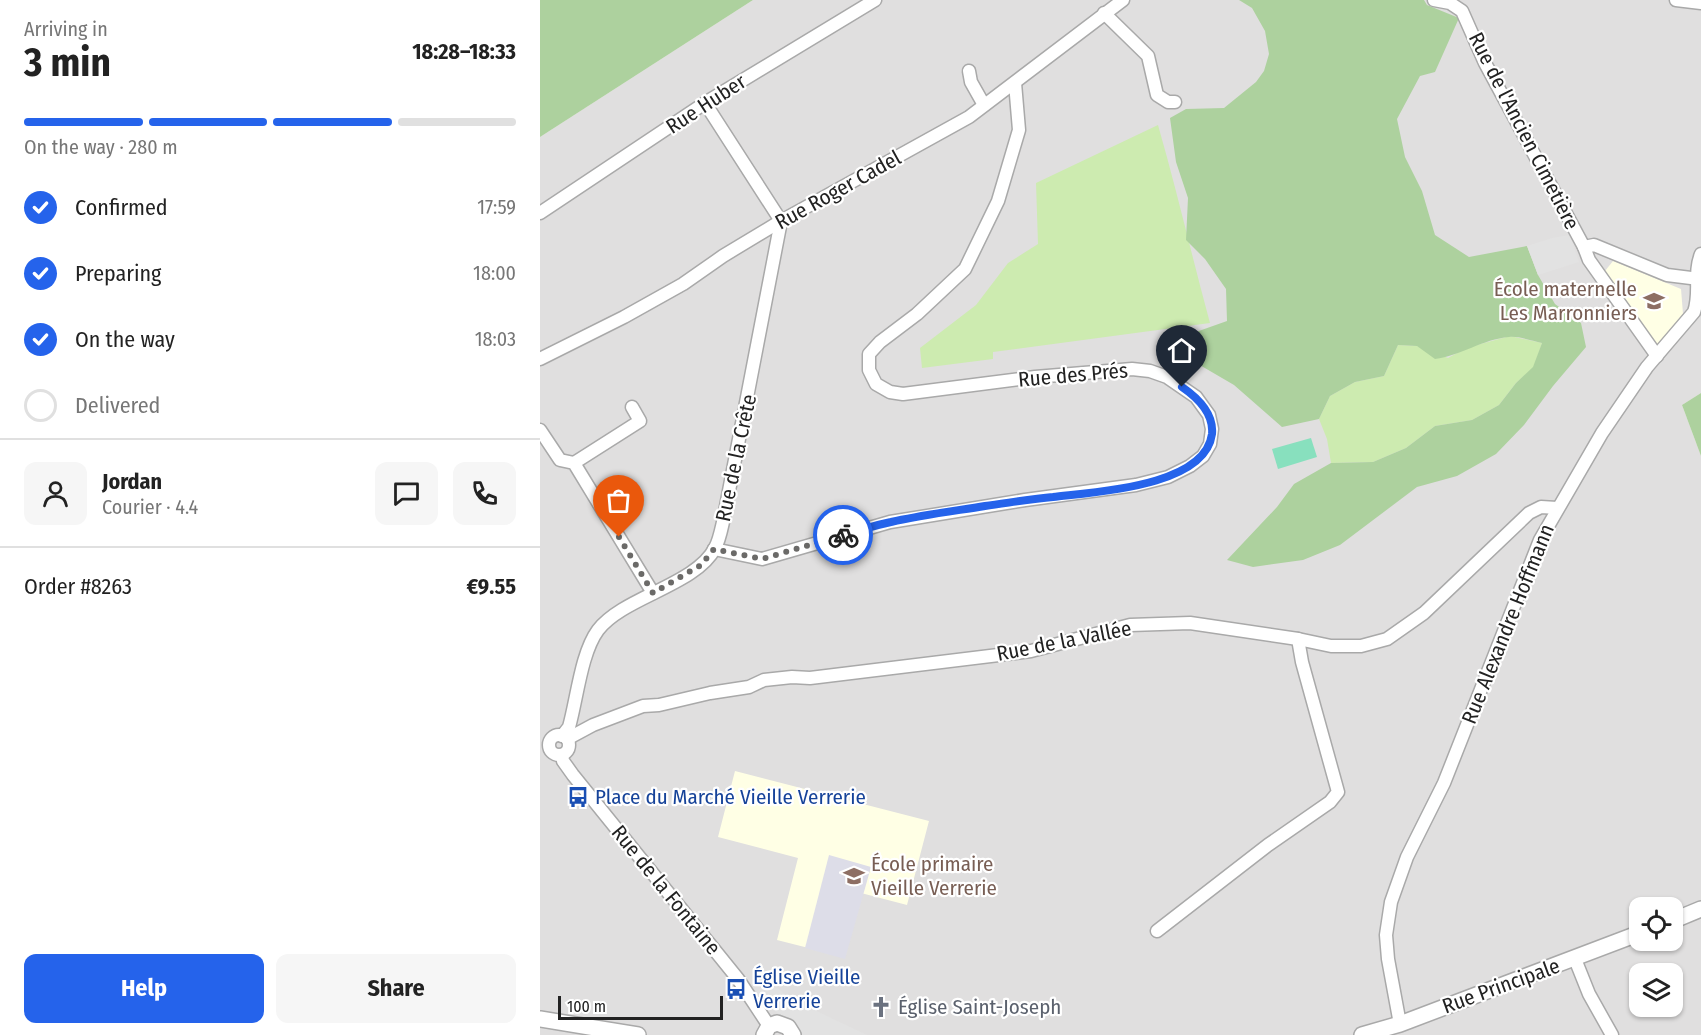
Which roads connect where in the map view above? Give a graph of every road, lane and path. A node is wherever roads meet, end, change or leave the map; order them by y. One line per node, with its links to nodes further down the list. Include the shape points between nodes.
1 (875, 0): 10 (street, Rue Huber)
2 (1123, 0): 6 (street, Rue Roger Cadel)
3 (1434, 0): 14 (street, Rue de l'Ancien Cimetière, via 1450,3 1462,11 1485,63)
4 (1676, 0): 5 (street)
5 (1701, 3)
6 (1104, 13): 8 (street, Rue Roger Cadel); 9 (street, via 1149,56 1157,95)
7 (969, 71): 11 (street, via 970,82)
8 (1015, 83): 11 (street, Rue Roger Cadel); 23 (street, Rue des Prés, via 1019,130 998,201 965,269 869,354 869,370 876,384 903,394 1046,376 1150,370 1196,397 1209,415 1210,444 1203,456 1175,473 1136,485 890,522 762,559)
9 (1175, 102)
10 (705, 103): 12 (street, Rue Huber); 13 (street)
11 (984, 105): 13 (street, Rue Roger Cadel)
12 (540, 213)
13 (781, 221): 18 (street, Rue Roger Cadel, via 683,284); 23 (street, Rue de la Crête, via 723,522)
14 (1584, 247): 16 (street, Rue de l'Ancien Cimetière, via 1593,244 1667,275); 17 (street, Rue de l'Ancien Cimetière, via 1589,260)
15 (1701, 254): 16 (street, Rue Alexandre Hoffmann)
16 (1699, 279): 17 (street, Rue Alexandre Hoffmann, via 1700,295 1694,312)
17 (1657, 356): 22 (street, Rue Alexandre Hoffmann, via 1602,433)
18 (540, 359)
19 (632, 407): 21 (street, via 640,421)
20 (540, 430): 21 (street, via 560,460)
21 (574, 463): 24 (street)
22 (1557, 508): 25 (street, Rue de la Vallée, via 1541,507 1529,513 1424,613 1387,639 1361,646 1331,646); 35 (street, Rue Alexandre Hoffmann, via 1540,540 1444,783 1407,857 1391,902 1388,959)
23 (714, 549): 24 (street, Rue de la Crête, via 701,565)
24 (653, 593): 26 (street, Rue de la Crête, via 616,614 598,630 586,657)
25 (1298, 639): 26 (street, Rue de la Vallée, via 1190,623 1130,626 1031,651 764,680 749,687 643,706); 31 (street, via 1338,792 1330,802)
26 (565, 738): 27 (street, Rue de la Fontaine); 28 (street, via 568,747)
27 (545, 741): 28 (street, Rue de la Fontaine, via 550,751)
28 (562, 754): 36 (street, Rue de la Fontaine, via 573,775 738,980)
29 (1701, 909): 30 (street)
30 (1683, 916)
31 (1157, 931)
32 (1629, 937): 33 (street, Rue Principale)
33 (1575, 959): 35 (street, Rue Principale); 40 (street)
34 (540, 1019): 37 (street)
35 (1400, 1024): 39 (street, Rue Principale)
36 (766, 1031): 38 (street, via 777,1023 785,1025)
37 (638, 1035)
38 (793, 1035)
39 (1362, 1035)
40 (1612, 1035)

